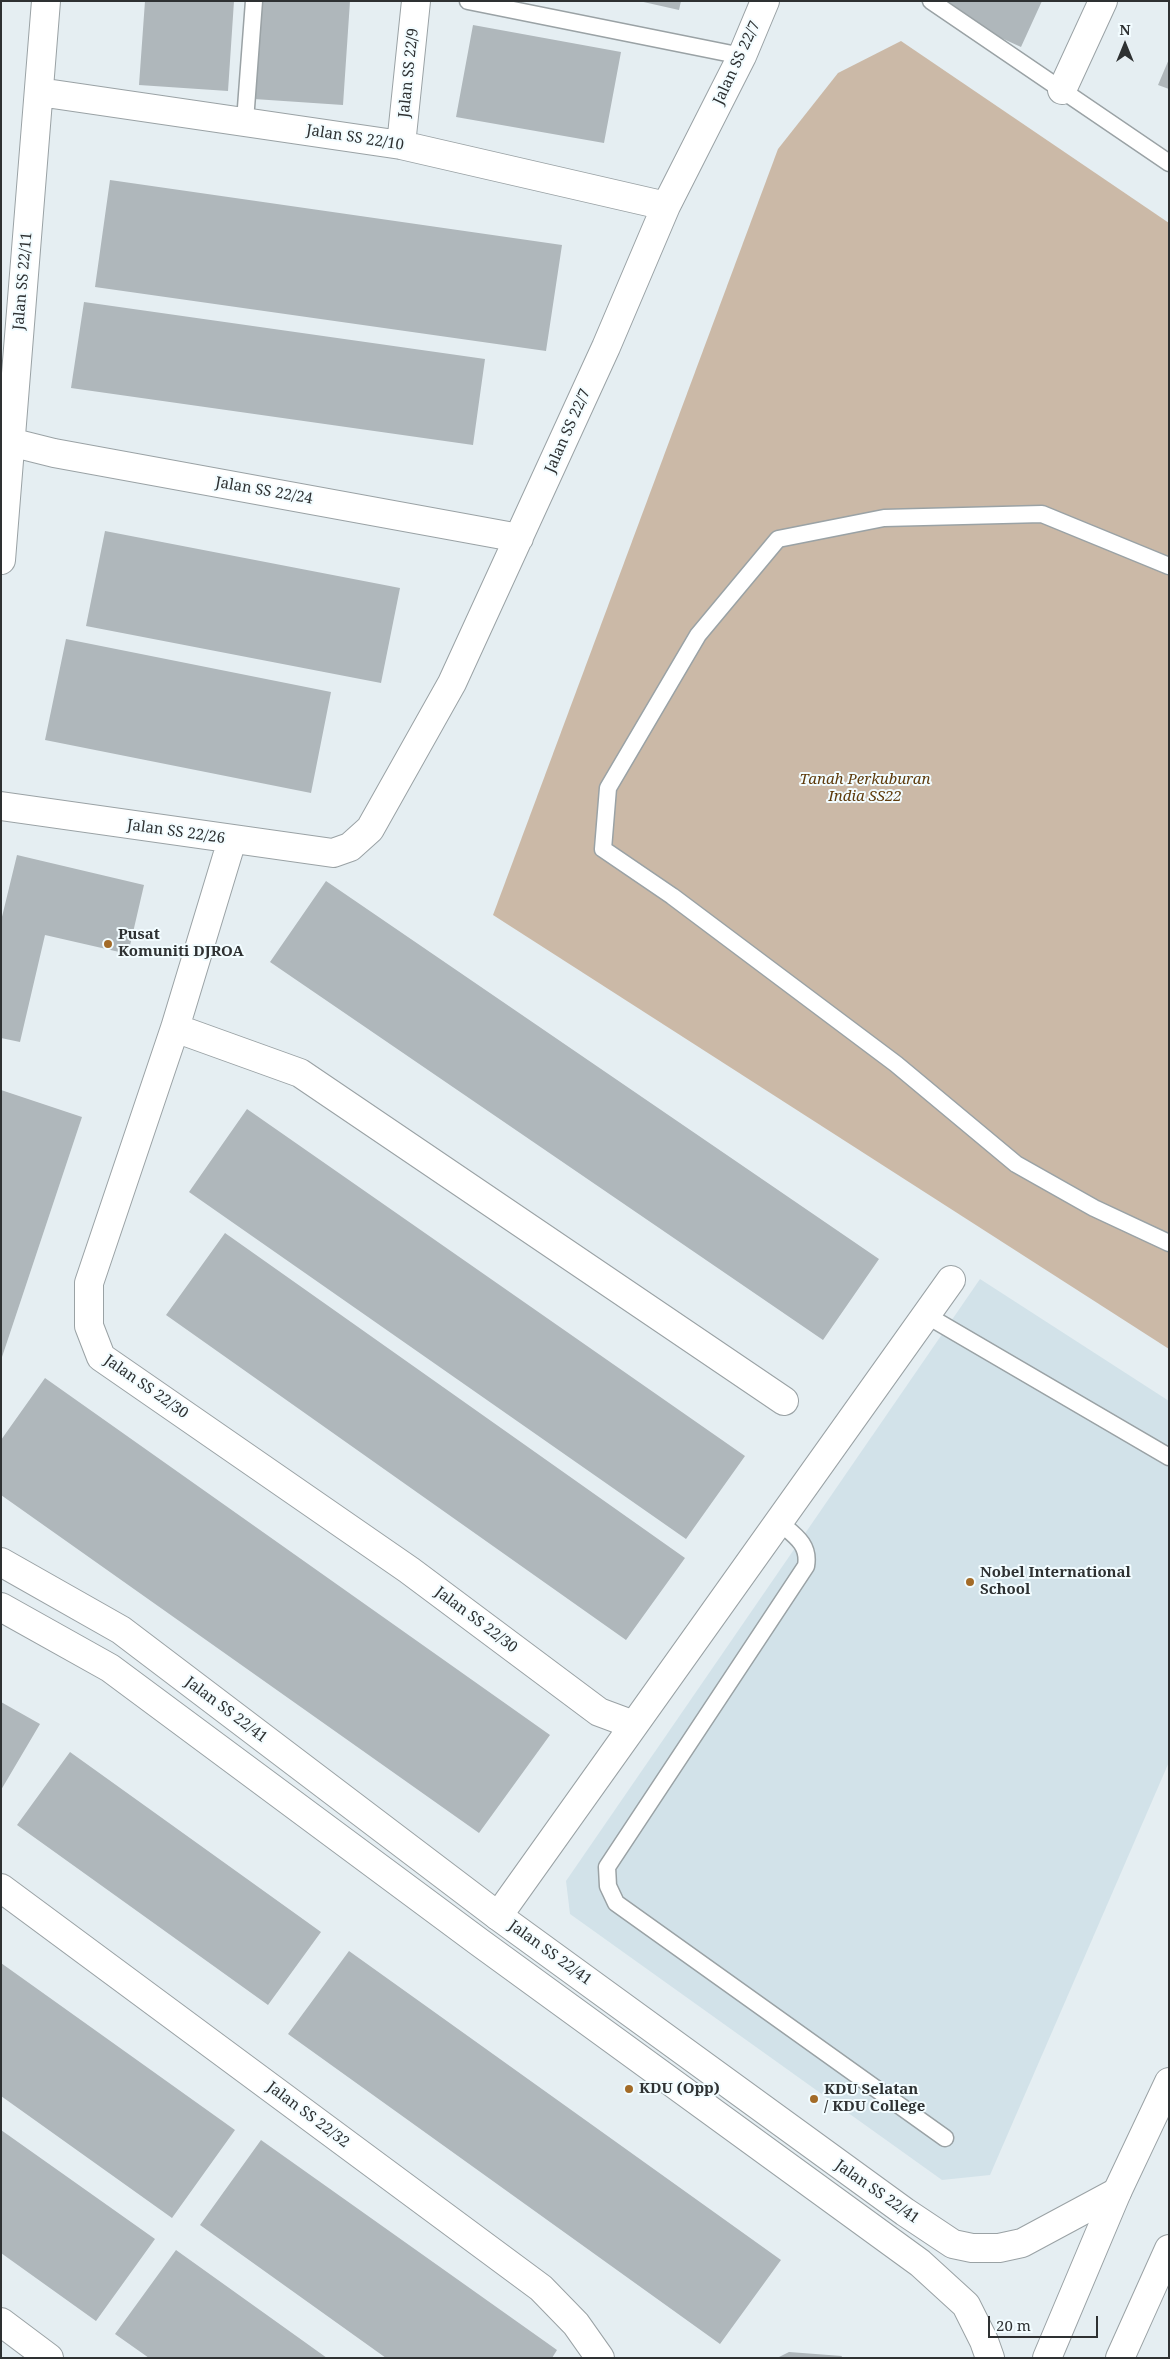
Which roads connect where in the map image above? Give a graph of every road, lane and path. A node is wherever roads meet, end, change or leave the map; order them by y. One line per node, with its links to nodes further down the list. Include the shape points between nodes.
1 (46, 1): 10 (main road, Jalan SS 22/11)
2 (254, 1): 11 (lane)
3 (416, 1): 12 (main road, Jalan SS 22/9)
4 (468, 1): 8 (lane)
5 (765, 1): 8 (main road, Jalan SS 22/7)
6 (931, 1): 9 (lane)
7 (1104, 1): 9 (main road)
8 (742, 56): 14 (main road, Jalan SS 22/7)
9 (1062, 90): 13 (lane)
10 (39, 92): 11 (main road, Jalan SS 22/10); 15 (main road, Jalan SS 22/11)
11 (245, 121): 12 (main road, Jalan SS 22/10)
12 (401, 145): 14 (main road, Jalan SS 22/10)
13 (1169, 163)
14 (666, 206): 17 (main road, Jalan SS 22/7)
15 (11, 306): 16 (main road, Jalan SS 22/11)
16 (10, 442): 17 (main road, Jalan SS 22/24, via 54,453); 18 (main road, Jalan SS 22/11)
17 (519, 538): 22 (main road, Jalan SS 22/7, via 452,683 370,829)
18 (1, 560)
19 (1169, 566): 24 (lane, via 1042,514 884,518 778,539 698,635 608,788 603,849 672,896 896,1064 1016,1164 1094,1208)
20 (1, 806): 21 (main road, Jalan SS 22/26)
21 (232, 840): 22 (main road, Jalan SS 22/26, via 333,854); 23 (main road, Jalan SS 22/30)
22 (350, 847)
23 (176, 1028): 27 (main road, via 300,1073); 32 (main road, Jalan SS 22/30, via 90,1283 90,1326 100,1357 409,1570 599,1712)
24 (1169, 1243)
25 (952, 1280): 26 (main road)
26 (926, 1315): 28 (lane); 29 (main road)
27 (784, 1401)
28 (1169, 1457)
29 (779, 1522): 32 (main road); 36 (lane, via 804,1544 808,1556 806,1566 607,1867 608,1886 616,1903)
30 (1, 1562): 34 (main road, Jalan SS 22/41, via 121,1630)
31 (1, 1607): 42 (main road, Jalan SS 22/41, via 110,1668 920,2263 966,2305)
32 (634, 1725): 34 (main road)
33 (1, 1888): 41 (main road, Jalan SS 22/32, via 541,2288 576,2324)
34 (498, 1916): 37 (main road, Jalan SS 22/41, via 897,2207 953,2244 999,2248 1022,2243)
35 (1169, 2082): 37 (main road)
36 (945, 2138)
37 (1117, 2192): 43 (main road)
38 (1169, 2249): 44 (main road)
39 (1, 2322): 40 (main road)
40 (49, 2358)
41 (600, 2358)
42 (990, 2358)
43 (1047, 2358)
44 (1120, 2358)

